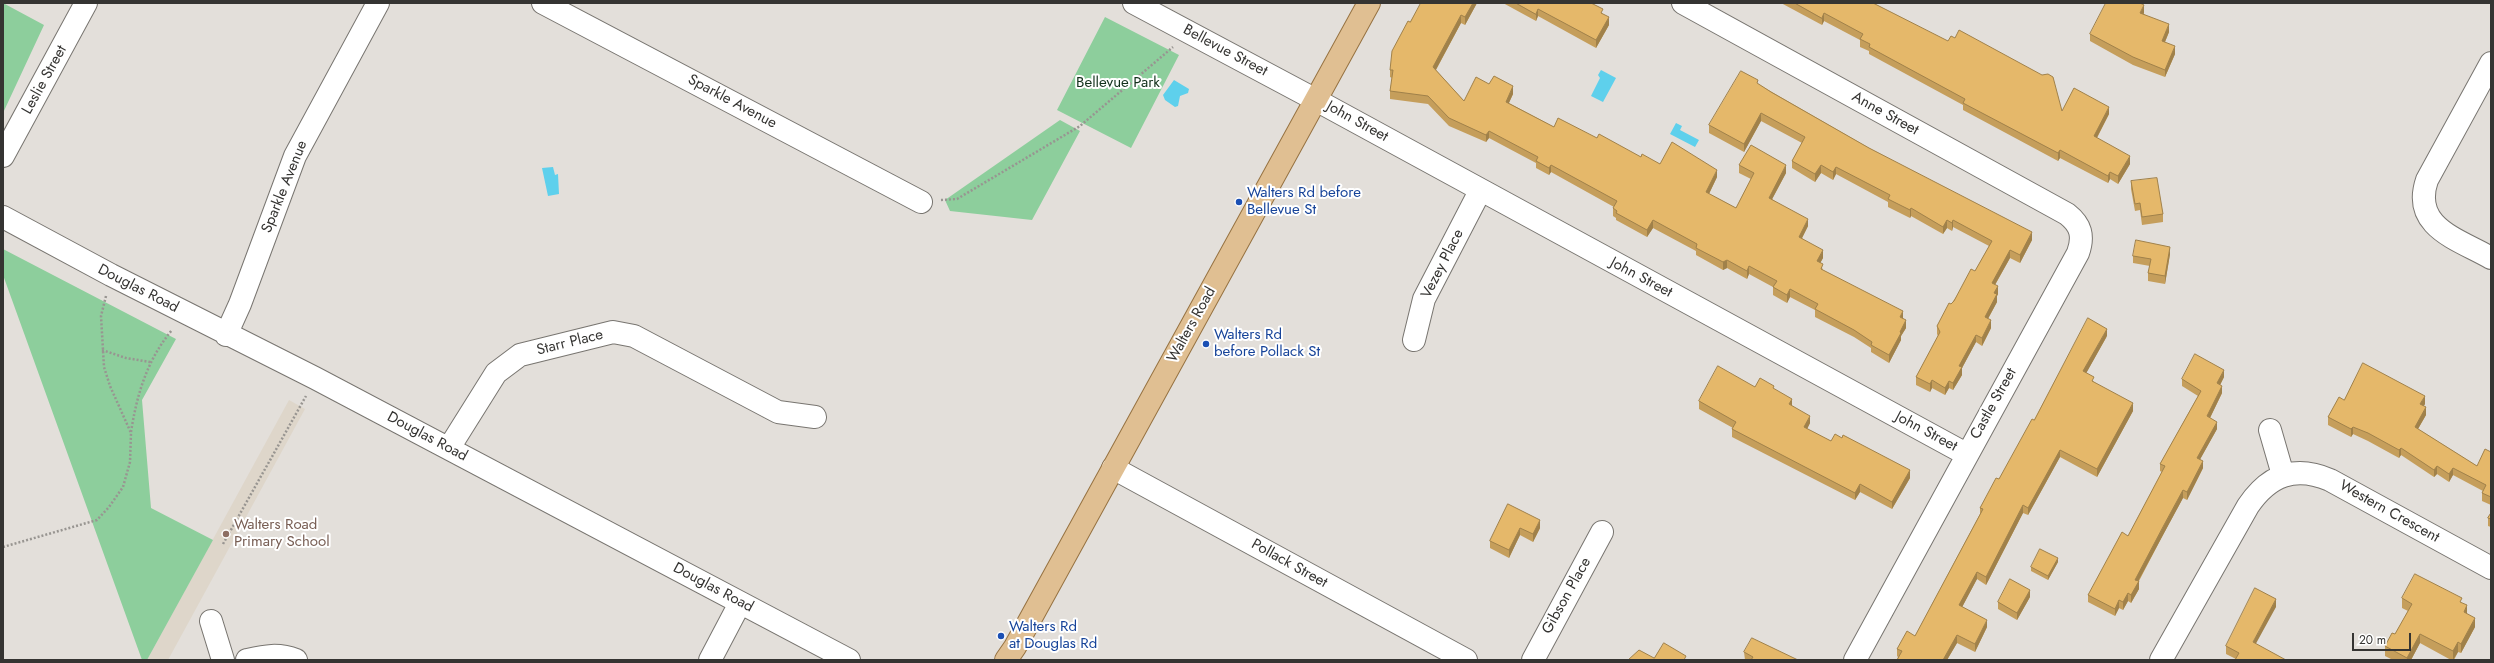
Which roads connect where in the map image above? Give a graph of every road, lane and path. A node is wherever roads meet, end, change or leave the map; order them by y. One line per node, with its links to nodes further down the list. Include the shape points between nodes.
1 (86, 3): 10 (street, Leslie Street)
2 (378, 3): 18 (street, Sparkle Avenue, via 295,156)
3 (543, 3): 12 (street, Sparkle Avenue)
4 (1134, 3): 7 (street, Bellevue Street)
5 (1369, 3): 9 (main road, Walters Road)
6 (1683, 3): 14 (street, Anne Street, via 2067,214 2075,220)
7 (1190, 32): 9 (street, Bellevue Street); 12 (path, via 1080,126 957,199)
8 (2491, 63): 15 (street, via 2427,180 2423,195 2424,210 2436,227)
9 (1316, 100): 11 (street, John Street); 28 (main road, Walters Road)
10 (3, 156)
11 (1480, 191): 19 (street, Vezey Place, via 1424,299); 27 (street, John Street)
12 (921, 202)
13 (3, 217): 18 (street, Douglas Road)
14 (2081, 231): 27 (street, Castle Street, via 2078,253)
15 (2491, 258)
16 (106, 296): 20 (path, via 101,316)
17 (172, 330): 21 (path)
18 (226, 335): 26 (street, Douglas Road)
19 (1414, 340)
20 (102, 350): 21 (path); 25 (path, via 110,386)
21 (150, 362): 25 (path, via 135,403)
22 (305, 398): 31 (path)
23 (815, 417): 26 (street, Starr Place, via 778,412 634,336 613,332 520,355 496,373)
24 (2270, 430): 29 (street)
25 (131, 433): 32 (path, via 130,462 123,487 97,520)
26 (449, 448): 34 (street, Douglas Road)
27 (1966, 454): 44 (street, Castle Street)
28 (1113, 468): 36 (main road, Walters Road); 42 (street, Pollack Street)
29 (2283, 475): 33 (street, Western Crescent, via 2309,473 2330,480); 45 (street, Western Crescent, via 2265,485 2248,506)
30 (1602, 532): 43 (street, Gibson Place)
31 (223, 544)
32 (3, 547)
33 (2491, 568)
34 (740, 603): 40 (street); 41 (street, Douglas Road)
35 (211, 621): 37 (street)
36 (1011, 656)
37 (223, 660)
38 (247, 660): 39 (street, via 271,654)
39 (296, 660)
40 (710, 660)
41 (849, 660)
42 (1466, 660)
43 (1532, 660)
44 (1855, 660)
45 (2161, 660)

